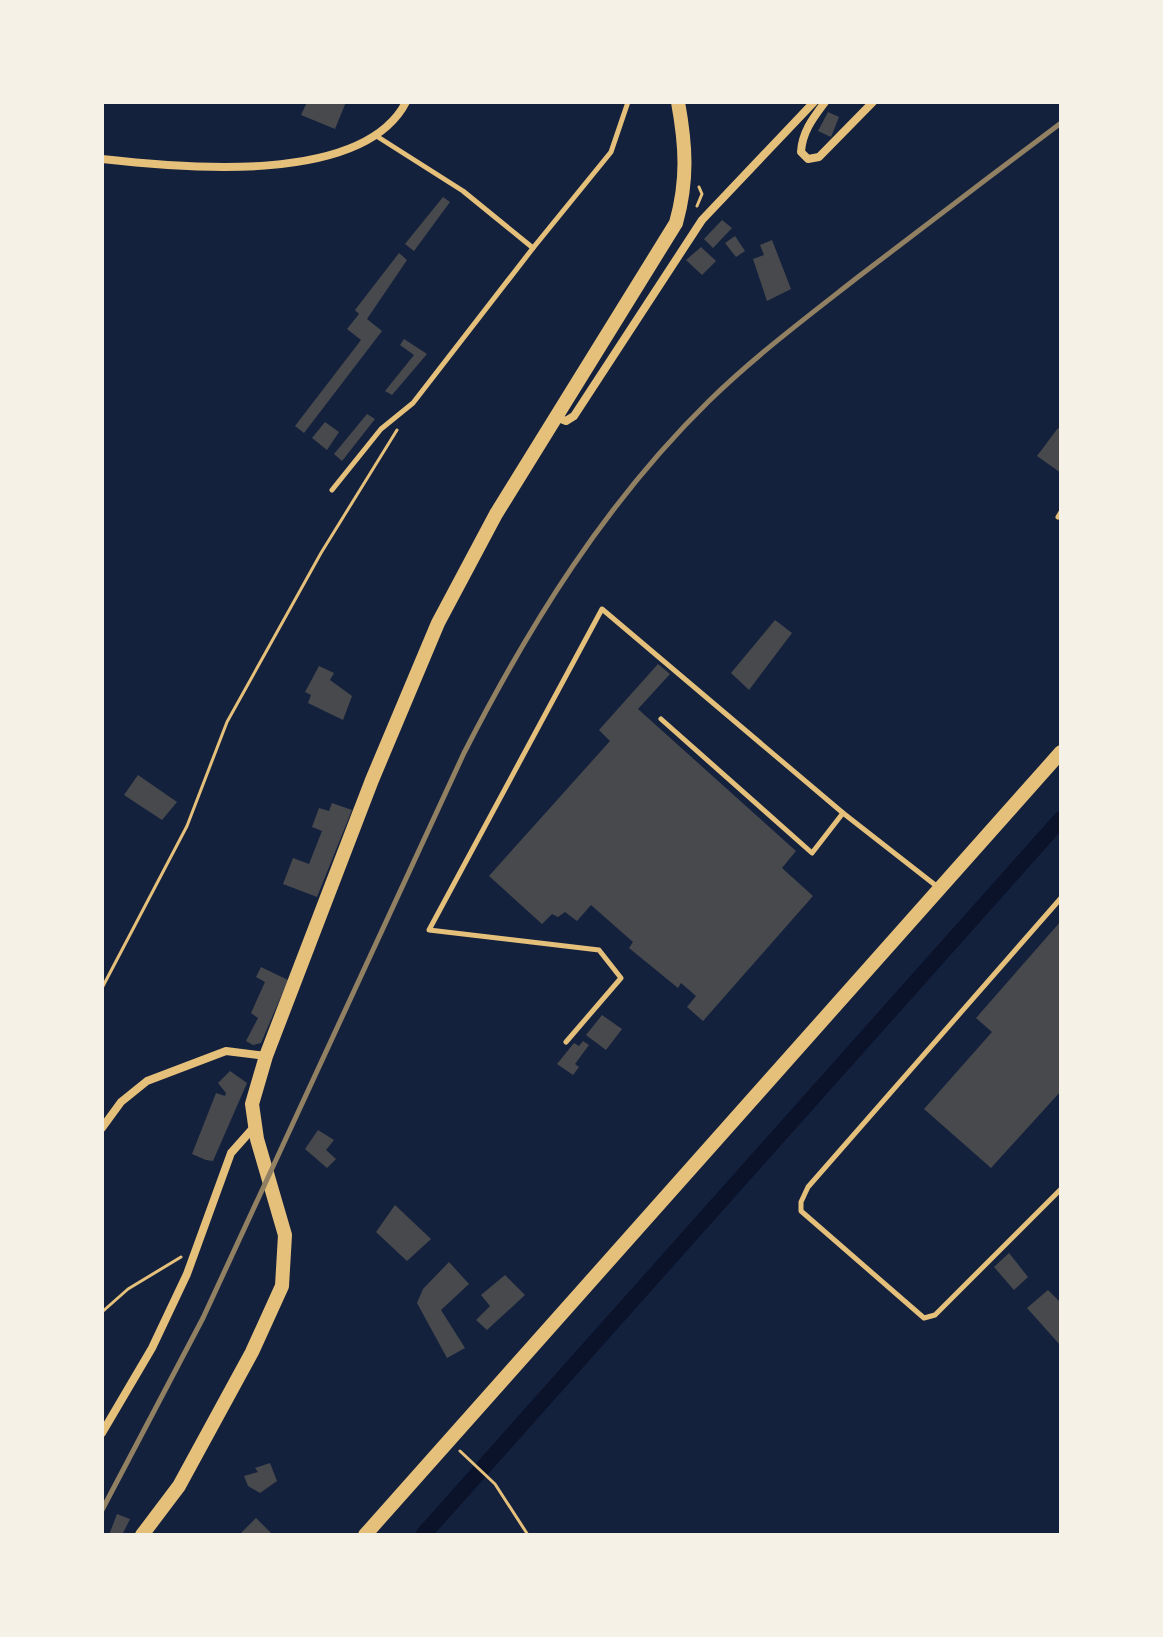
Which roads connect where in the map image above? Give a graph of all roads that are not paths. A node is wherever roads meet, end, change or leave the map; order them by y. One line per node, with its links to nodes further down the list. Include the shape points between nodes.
1 (406, 102): 7 (street)
2 (628, 102): 9 (lane, via 611,152)
3 (678, 102): 10 (main road, via 687,163 676,223)
4 (814, 102): 10 (street, via 702,220 574,416 566,421)
5 (825, 102): 6 (street, via 801,141 808,159 819,157)
6 (873, 102)
7 (378, 137): 8 (street, via 306,161 191,169); 9 (lane, via 463,191)
8 (102, 159)
9 (533, 248): 11 (lane, via 406,409 381,429)
10 (556, 417): 18 (main road, via 438,623)
11 (332, 490)
12 (661, 719): 14 (lane, via 812,853)
13 (1061, 752): 15 (main road)
14 (843, 813): 15 (lane); 17 (lane, via 602,609 429,930 599,950 621,978)
15 (940, 889): 24 (main road)
16 (1061, 898): 21 (lane, via 808,1187 801,1211 924,1318 935,1315)
17 (566, 1042)
18 (266, 1056): 19 (street, via 226,1051 147,1081 121,1102); 20 (main road, via 252,1104)
19 (102, 1128)
20 (256, 1132): 22 (street, via 231,1153 152,1348); 23 (main road, via 285,1235 282,1286 179,1486)
21 (1061, 1189)
22 (102, 1433)
23 (142, 1535)
24 (365, 1535)

